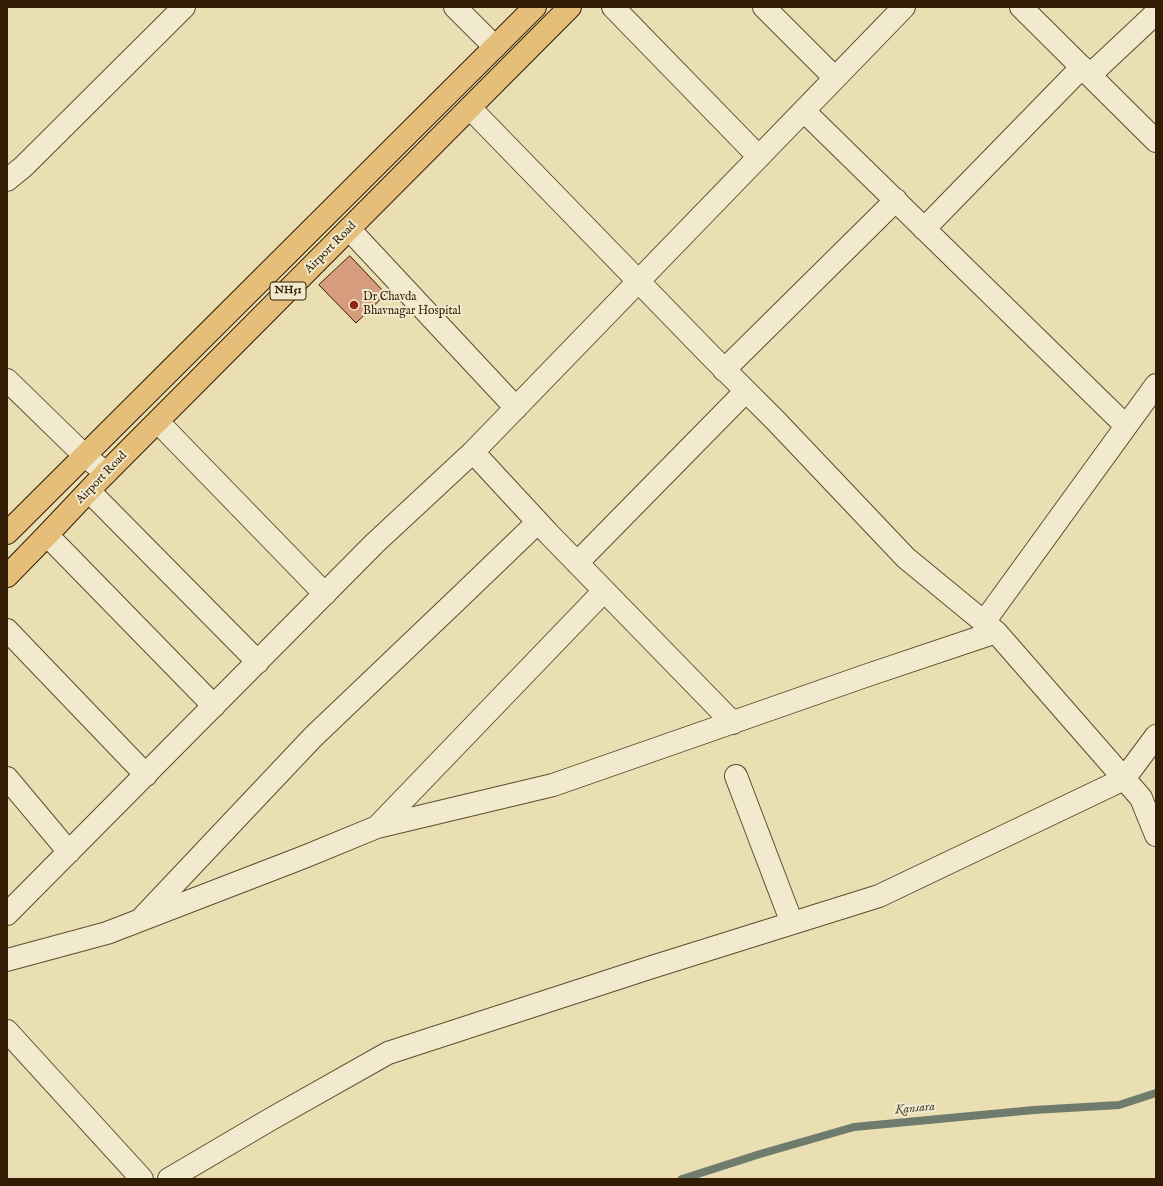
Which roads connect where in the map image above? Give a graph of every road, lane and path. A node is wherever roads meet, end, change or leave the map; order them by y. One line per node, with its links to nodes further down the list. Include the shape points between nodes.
1 (184, 7): 17 (street, via 24,167)
2 (455, 7): 10 (street)
3 (535, 7): 10 (highway, NH51)
4 (570, 7): 13 (highway, Airport Road / NH51)
5 (613, 7): 16 (street)
6 (764, 7): 12 (street)
7 (904, 7): 12 (street)
8 (1023, 8): 11 (street)
9 (1156, 13): 11 (street)
10 (495, 47): 30 (highway, NH51)
11 (1086, 71): 15 (street); 19 (street)
12 (835, 78): 14 (street)
13 (470, 108): 20 (highway, Airport Road / NH51); 21 (street)
14 (804, 111): 16 (street); 18 (street)
15 (1156, 141)
16 (759, 157): 21 (street)
17 (7, 180)
18 (896, 200): 19 (street); 22 (street)
19 (924, 229): 28 (street)
20 (349, 230): 26 (street); 27 (highway, Airport Road / NH51)
21 (639, 282): 22 (street); 26 (street)
22 (724, 370): 25 (street)
23 (7, 380): 30 (street)
24 (1156, 385): 28 (street)
25 (746, 391): 36 (street); 40 (street, via 906,558)
26 (516, 408): 29 (street)
27 (158, 422): 31 (highway, Airport Road / NH51); 39 (street)
28 (1126, 426): 40 (street)
29 (473, 452): 33 (street); 39 (street, via 375,543)
30 (85, 456): 31 (street); 34 (highway, NH51)
31 (106, 473): 32 (highway, Airport Road / NH51)
32 (89, 491): 35 (highway, Airport Road / NH51); 42 (street)
33 (538, 522): 36 (street); 54 (street, via 313,736)
34 (7, 533)
35 (48, 535): 37 (highway, Airport Road / NH51); 43 (street)
36 (577, 563): 38 (street)
37 (7, 576)
38 (604, 591): 44 (street); 50 (street)
39 (325, 594): 42 (street)
40 (990, 627): 44 (street, via 868,675); 49 (street)
41 (7, 630): 46 (street)
42 (258, 662): 43 (street)
43 (214, 706): 46 (street)
44 (733, 723): 50 (street, via 553,785)
45 (1156, 736): 49 (street)
46 (146, 775): 52 (street)
47 (736, 776): 55 (street)
48 (7, 778): 52 (street)
49 (1124, 779): 51 (street, via 1141,798); 55 (street, via 879,896)
50 (377, 827): 54 (street)
51 (1156, 835)
52 (69, 852): 53 (street)
53 (7, 914)
54 (140, 920): 56 (street, via 107,933)
55 (792, 923): 59 (street, via 388,1053)
56 (7, 960)
57 (7, 1031): 58 (street)
58 (142, 1179)
59 (170, 1179)

